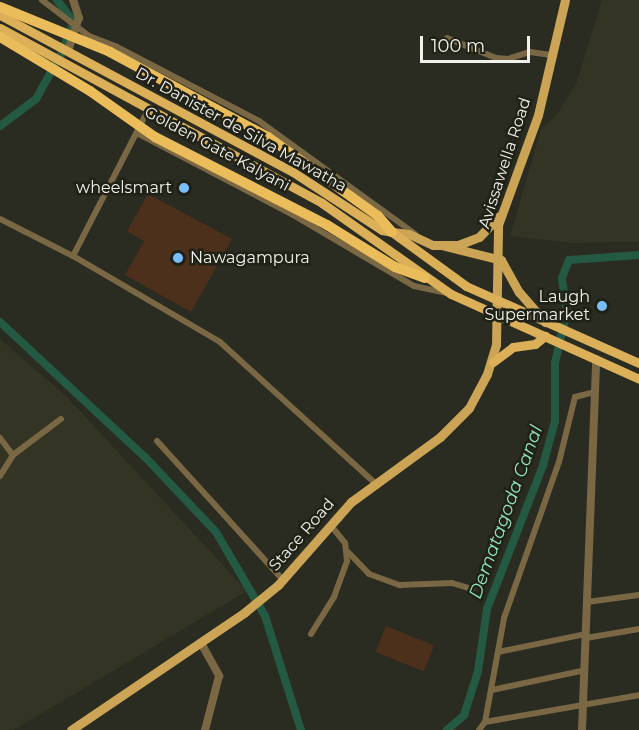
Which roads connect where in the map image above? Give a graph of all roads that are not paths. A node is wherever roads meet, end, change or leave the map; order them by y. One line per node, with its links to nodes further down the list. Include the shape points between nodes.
1 (42, 0): 7 (street)
2 (73, 0): 7 (street, via 78,10)
3 (565, 0): 11 (main road, Avissawella Road)
4 (0, 7): 16 (highway, Golden Gate Kalyani, via 110,52 144,74 251,128 345,191)
5 (0, 15): 10 (highway, Dr. Danister de Silva Mawatha)
6 (0, 28): 12 (highway, Dr. Danister de Silva Mawatha)
7 (76, 29): 10 (street); 17 (street, via 259,121)
8 (0, 37): 21 (highway, Golden Gate Kalyani, via 82,86 155,137 327,225 395,267)
9 (447, 39): 11 (street, via 496,58 508,59 530,52)
10 (68, 51): 16 (highway, Dr. Danister de Silva Mawatha, via 293,172 382,230)
11 (551, 55): 14 (main road, Avissawella Road, via 538,116)
12 (149, 108): 13 (street); 21 (highway, Dr. Danister de Silva Mawatha, via 322,203)
13 (137, 133): 19 (street); 22 (street, via 293,215 414,286)
14 (502, 212): 18 (main road, via 473,240); 20 (main road, Avissawella Road)
15 (0, 219): 19 (street)
16 (392, 232): 17 (main road); 23 (highway, Dr. Danister de Silva Mawatha, via 444,272)
17 (424, 241): 18 (main road)
18 (441, 246): 20 (main road)
19 (73, 256): 37 (street, via 232,351)
20 (495, 256): 23 (main road, Avissawella Road); 25 (main road, via 507,264 519,292)
21 (425, 278): 22 (highway, Dr. Danister de Silva Mawatha)
22 (451, 294): 24 (highway, Dr. Danister de Silva Mawatha)
23 (500, 302): 24 (main road, Avissawella Road); 25 (highway, Dr. Danister de Silva Mawatha)
24 (497, 316): 26 (highway, Dr. Danister de Silva Mawatha); 28 (main road, Stace Road)
25 (549, 323): 29 (highway, Dr. Danister de Silva Mawatha)
26 (547, 337): 27 (highway, Dr. Danister de Silva Mawatha); 28 (highway, via 535,344 513,347)
27 (596, 359): 30 (highway, Dr. Danister de Silva Mawatha); 31 (street)
28 (493, 362): 37 (main road, Stace Road, via 461,418)
29 (639, 363)
30 (639, 379)
31 (595, 392): 43 (street); 48 (street, via 575,397 559,462 504,618)
32 (61, 418): 35 (street)
33 (0, 438): 35 (street)
34 (157, 441): 40 (street)
35 (13, 455): 36 (street)
36 (0, 476)
37 (374, 482): 38 (main road, Stace Road)
38 (331, 526): 39 (street); 40 (main road, Stace Road)
39 (348, 552): 41 (street, via 369,574 400,585 452,583); 45 (street, via 334,597)
40 (283, 580): 47 (main road, Stace Road)
41 (472, 589)
42 (639, 595): 43 (street)
43 (587, 602): 46 (street)
44 (639, 629): 46 (street)
45 (311, 634)
46 (586, 636): 48 (street); 49 (street)
47 (201, 643): 54 (main road, Stace Road); 55 (street, via 219,676)
48 (498, 652): 50 (street)
49 (585, 670): 50 (street); 52 (street)
50 (492, 690): 53 (street)
51 (639, 695): 52 (street)
52 (583, 707): 53 (street); 57 (street)
53 (485, 722): 56 (street)
54 (71, 730)
55 (205, 730)
56 (478, 730)
57 (582, 730)

